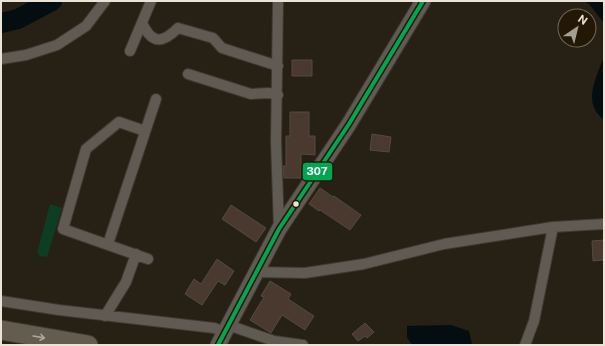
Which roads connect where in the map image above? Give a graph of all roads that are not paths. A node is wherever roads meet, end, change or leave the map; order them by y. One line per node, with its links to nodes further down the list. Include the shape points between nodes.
1 (105, 1): 7 (street, via 86,26 57,45 26,55)
2 (151, 1): 5 (street)
3 (278, 1): 8 (street)
4 (424, 1): 15 (main road, via 349,124)
5 (142, 23): 6 (street); 8 (street, via 149,35 154,38 163,40 170,37 178,28 213,38 222,48)
6 (130, 51)
7 (1, 59)
8 (278, 66): 10 (street)
9 (188, 74): 10 (street, via 251,94)
10 (278, 95): 15 (street, via 276,142)
11 (156, 99): 12 (street)
12 (145, 131): 16 (street); 16 (street, via 119,122 86,150 63,229)
13 (604, 224): 14 (street)
14 (553, 227): 19 (street, via 444,244 364,264 305,273); 26 (street, via 534,321)
15 (279, 229): 19 (main road)
16 (108, 244): 17 (street)
17 (136, 254): 18 (street); 21 (street, via 126,282)
18 (148, 259)
19 (255, 272): 23 (main road)
20 (1, 301): 21 (street)
21 (105, 316): 23 (street, via 214,328)
22 (1, 330): 24 (highway, one-way to 24)
23 (224, 334): 25 (street, via 241,330 274,341)
24 (88, 345)
25 (303, 345)
26 (525, 345)

